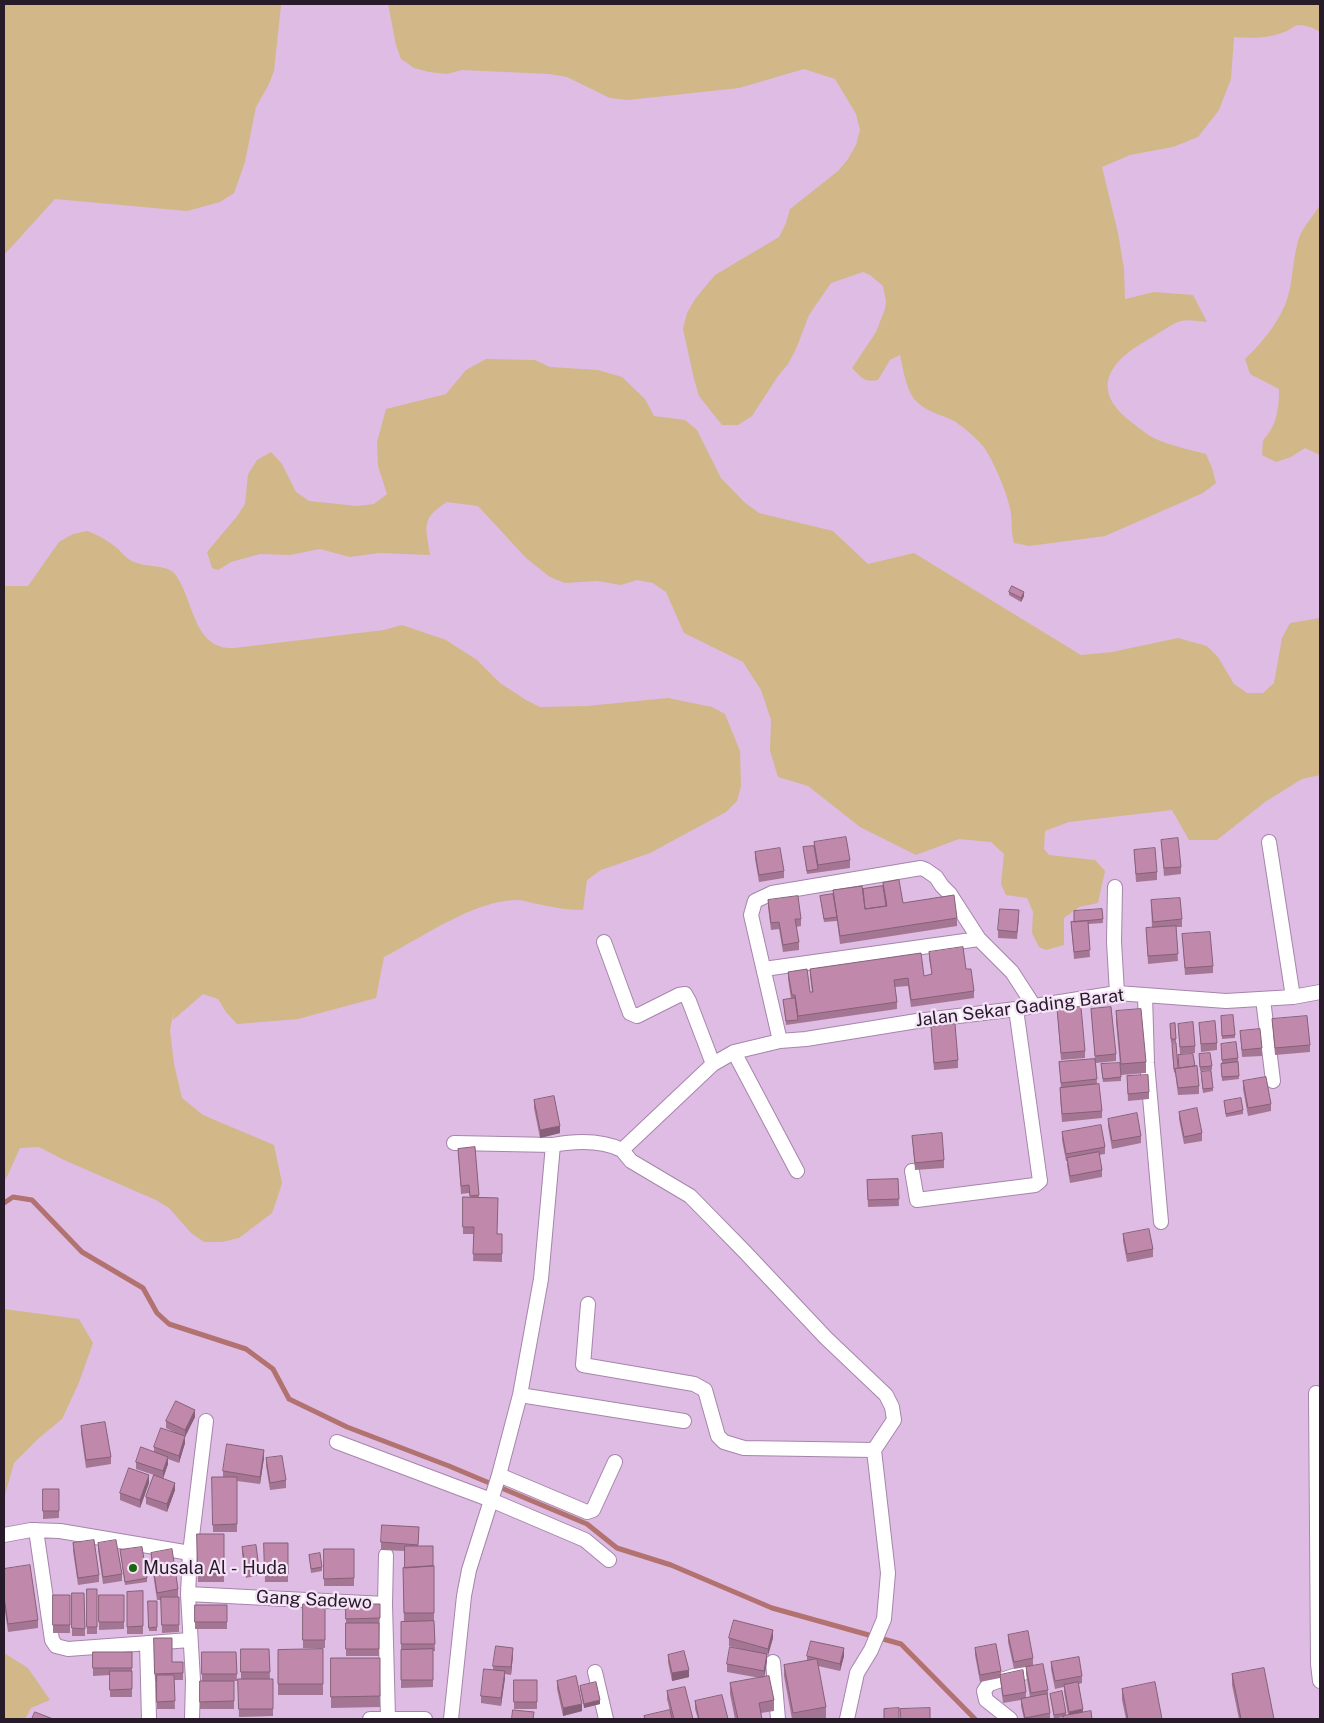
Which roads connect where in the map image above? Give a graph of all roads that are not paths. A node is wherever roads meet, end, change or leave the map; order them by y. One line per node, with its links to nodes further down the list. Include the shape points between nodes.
1 (1269, 842): 9 (street)
2 (1115, 887): 7 (street)
3 (979, 939): 5 (street); 5 (street, via 950,894 936,877 921,868 772,893 755,902 751,915); 11 (street, via 1012,972)
4 (604, 942): 15 (street, via 630,1013 637,1016 685,994)
5 (764, 969): 13 (street)
6 (1320, 992): 9 (street, Jalan Sekar Gading Barat)
7 (1117, 993): 8 (street, Jalan Sekar Gading Barat); 11 (street, Jalan Sekar Gading Barat)
8 (1145, 995): 10 (street, Jalan Sekar Gading Barat, via 1226,1001); 22 (street, via 1147,1063)
9 (1293, 998): 10 (street, Jalan Sekar Gading Barat)
10 (1262, 999): 16 (street)
11 (1034, 1006): 12 (street, Jalan Sekar Gading Barat)
12 (1016, 1009): 13 (street, Jalan Sekar Gading Barat); 21 (street, via 1040,1181 1035,1185 917,1200)
13 (780, 1041): 14 (street, Jalan Sekar Gading Barat)
14 (734, 1052): 15 (street, Jalan Sekar Gading Barat); 20 (street)
15 (713, 1064): 19 (street, Jalan Sekar Gading Barat)
16 (1273, 1081)
17 (454, 1143): 18 (street)
18 (553, 1145): 19 (street, via 595,1142); 25 (street, via 541,1279)
19 (622, 1150): 29 (street, via 631,1161 690,1196 826,1338 886,1395 894,1420)
20 (797, 1171)
21 (912, 1171)
22 (1161, 1222)
23 (588, 1304): 29 (street, via 583,1365 694,1384 705,1390 718,1436 724,1442 744,1448)
24 (1316, 1393): 45 (street)
25 (520, 1395): 27 (street); 31 (street)
26 (206, 1421): 35 (street)
27 (684, 1421)
28 (337, 1442): 32 (street)
29 (874, 1450): 54 (street, via 888,1573 884,1618 857,1673)
30 (615, 1462): 31 (street, via 591,1512)
31 (498, 1478): 32 (street)
32 (491, 1499): 37 (street, via 585,1540); 51 (street, via 464,1596)
33 (36, 1530): 34 (street); 35 (street, via 60,1531); 41 (street, via 52,1640 56,1646)
34 (4, 1535)
35 (190, 1553): 38 (street)
36 (386, 1555): 39 (street)
37 (609, 1560)
38 (188, 1594): 39 (street, Gang Sadewo); 40 (street)
39 (385, 1604): 46 (street, Gang Sadewo)
40 (190, 1640): 41 (street); 48 (street)
41 (146, 1643): 47 (street)
42 (774, 1662): 53 (street)
43 (595, 1672): 52 (street)
44 (1026, 1672): 55 (street, via 989,1684 984,1691 988,1702)
45 (1320, 1681)
46 (388, 1718): 49 (street); 50 (street)
47 (149, 1719)
48 (192, 1719)
49 (370, 1719)
50 (425, 1719)
51 (451, 1719)
52 (606, 1719)
53 (778, 1719)
54 (847, 1719)
55 (1010, 1719)

